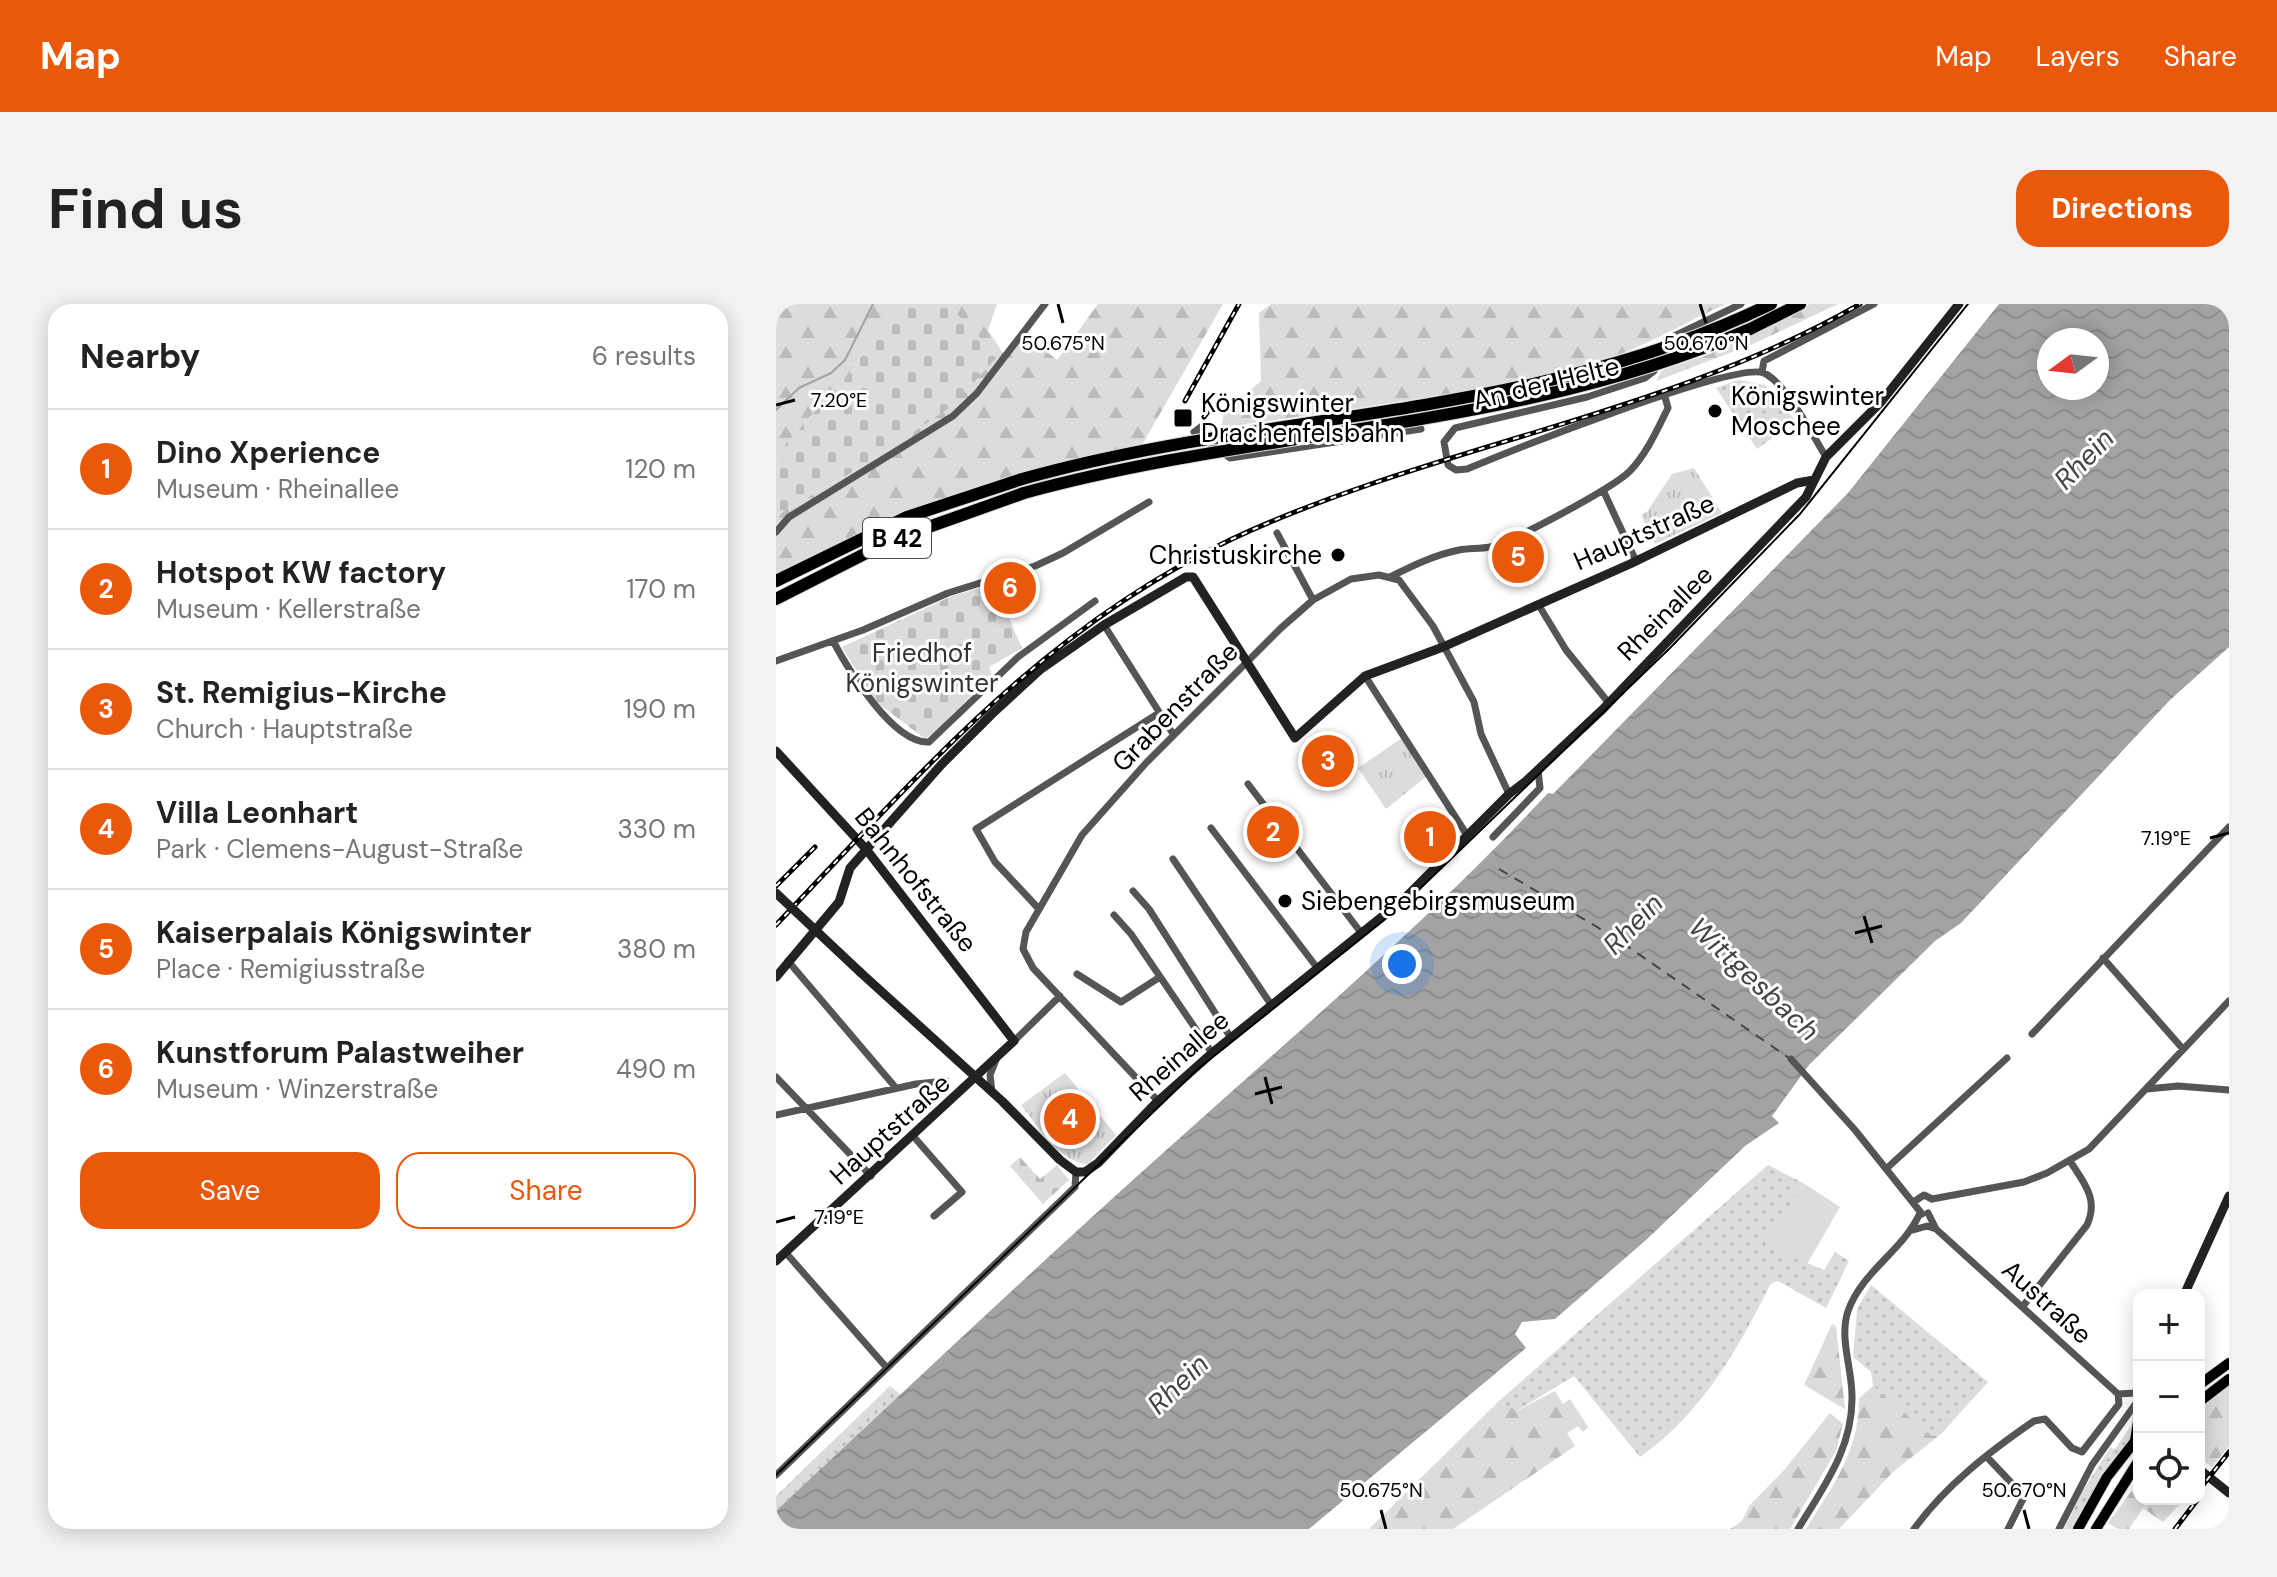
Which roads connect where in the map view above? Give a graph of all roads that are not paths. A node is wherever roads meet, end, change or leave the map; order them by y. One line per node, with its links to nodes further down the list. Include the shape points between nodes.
1 (1045, 304): 15 (street, via 953,416 789,517)
2 (1771, 304): 6 (highway, B 42)
3 (1800, 304): 20 (highway, B 42, bridge, via 1666,364 1587,387 1464,413 1147,464 1024,493 892,540)
4 (1874, 304): 7 (street, via 1764,361)
5 (1959, 304): 11 (street, via 1867,419)
6 (1743, 310): 8 (street, An der Helte, via 1670,338 1645,378 1455,428 1445,438 1444,453 1452,469 1467,469); 19 (highway, B 42, bridge, via 1660,350 1525,387 1155,448 1022,479 879,529)
7 (1762, 372): 8 (street, via 1726,376); 11 (street, via 1791,402)
8 (1665, 397): 13 (street, via 1668,408 1650,446 1629,472)
9 (1202, 426): 10 (street, via 1194,432 1230,458)
10 (1421, 429)
11 (1826, 457): 12 (street)
12 (1814, 480): 17 (street, Hauptstraße, via 1797,483); 30 (street, Rheinallee, via 1806,497 1735,575)
13 (1603, 490): 17 (street); 18 (street, via 1510,540 1428,559)
14 (1149, 502): 25 (street, via 1035,566 948,593)
15 (776, 532)
16 (1277, 533): 21 (street)
17 (1636, 561): 23 (street, Hauptstraße)
18 (1390, 577): 21 (street, Grabenstraße, via 1351,579); 26 (street, via 1404,586)
19 (776, 581)
20 (776, 599)
21 (1313, 600): 28 (street, Grabenstraße)
22 (1095, 601): 25 (street, via 1018,657 929,742 915,740 872,703)
23 (1538, 604): 26 (street, Hauptstraße); 30 (street)
24 (1104, 625): 28 (street, via 1191,576); 31 (street); 43 (street, via 1041,669 992,714)
25 (833, 641): 27 (street)
26 (1443, 647): 29 (street, Hauptstraße); 37 (street, via 1474,702 1481,734)
27 (776, 661)
28 (1245, 663): 29 (street, Hauptstraße, via 1295,738); 32 (street, Grabenstraße)
29 (1365, 676): 41 (street)
30 (1608, 702): 34 (street, Rheinallee)
31 (1159, 713): 32 (street); 47 (street, via 976,829 995,862)
32 (1173, 734): 47 (street, Grabenstraße, via 1082,835)
33 (776, 751): 43 (street, Bahnhofstraße)
34 (1538, 770): 35 (street, Rheinallee); 38 (street, via 1540,788)
35 (1526, 781): 37 (street, Rheinallee); 38 (street)
36 (1248, 784): 49 (street)
37 (1509, 794): 41 (street, Rheinallee)
38 (1531, 799): 42 (street)
39 (2229, 827): 50 (street)
40 (1211, 828): 52 (street)
41 (1467, 835): 49 (street, Rheinallee)
42 (1493, 837)
43 (865, 848): 51 (street, via 847,871 842,896); 61 (street, Bahnhofstraße)
44 (1173, 859): 58 (street)
45 (1133, 891): 60 (street)
46 (776, 893): 67 (street, bridge)
47 (1038, 908): 56 (street, Grabenstraße, via 1023,949)
48 (1114, 915): 55 (street)
49 (1362, 934): 52 (street, Rheinallee)
50 (2103, 958): 59 (street); 62 (street)
51 (788, 961): 54 (street); 71 (street)
52 (1318, 969): 58 (street, Rheinallee)
53 (1077, 974): 55 (street, via 1121,1002)
54 (776, 977)
55 (1160, 977): 63 (street)
56 (1060, 996): 61 (street, Hauptstraße); 76 (street)
57 (2229, 1001): 62 (street)
58 (1272, 1006): 60 (street, Rheinallee)
59 (2032, 1034)
60 (1231, 1038): 63 (street, Rheinallee)
61 (1014, 1041): 66 (street, Hauptstraße)
62 (2183, 1049): 72 (street)
63 (1212, 1053): 76 (street, Rheinallee)
64 (2007, 1058): 81 (street)
65 (1791, 1059): 81 (street, Austraße)
66 (996, 1060): 69 (street, Hauptstraße); 75 (street, Hauptstraße, via 990,1075)
67 (956, 1063): 69 (street); 74 (street)
68 (776, 1077): 77 (street)
69 (977, 1080): 74 (street, Hauptstraße); 75 (street)
70 (946, 1081): 71 (street)
71 (896, 1088): 77 (street)
72 (2145, 1090): 73 (street); 80 (street, via 2101,1138)
73 (2229, 1090)
74 (963, 1092): 79 (street, Hauptstraße)
75 (993, 1092): 82 (street)
76 (1158, 1101): 82 (street, Rheinallee, via 1098,1163)
77 (804, 1107): 78 (street); 83 (street)
78 (776, 1115)
79 (914, 1137): 83 (street, Hauptstraße); 88 (street, via 962,1192)
80 (2070, 1161): 85 (street, via 2011,1185); 94 (street, via 2089,1191 2093,1213)
81 (1886, 1169): 86 (street, Austraße)
82 (1076, 1172): 96 (street, Rheinallee, via 1075,1187)
83 (871, 1176): 91 (street, Hauptstraße)
84 (2229, 1196): 93 (street)
85 (1932, 1199): 86 (street, via 1924,1195); 87 (street, via 1933,1208)
86 (1915, 1201): 87 (street, Austraße, via 1915,1208)
87 (1924, 1213): 89 (street, Austraße); 90 (street)
88 (934, 1216)
89 (1936, 1229): 90 (street); 94 (street, Austraße)
90 (1913, 1230): 109 (street, via 1853,1299 1845,1327 1850,1431 1839,1461)
91 (786, 1253): 92 (street, Hauptstraße); 96 (street)
92 (776, 1261)
93 (2187, 1289)
94 (2023, 1306): 100 (street, Austraße)
95 (2229, 1363): 98 (main road)
96 (887, 1368): 107 (street, Rheinallee)
97 (2229, 1379): 101 (main road)
98 (2205, 1381)
99 (2133, 1393): 100 (street)
100 (2118, 1394): 104 (street, via 2119,1404 2082,1452 2039,1419)
101 (2205, 1397)
102 (2133, 1414): 112 (street, via 2092,1465)
103 (2133, 1443): 113 (main road)
104 (1986, 1456): 110 (street, via 1931,1505); 111 (street, via 2023,1499)
105 (2133, 1470): 114 (main road)
106 (2205, 1474): 108 (street)
107 (776, 1475)
108 (2229, 1493)
109 (1798, 1529)
110 (1914, 1529)
111 (2008, 1529)
112 (2059, 1529)
113 (2078, 1529)
114 (2096, 1529)

